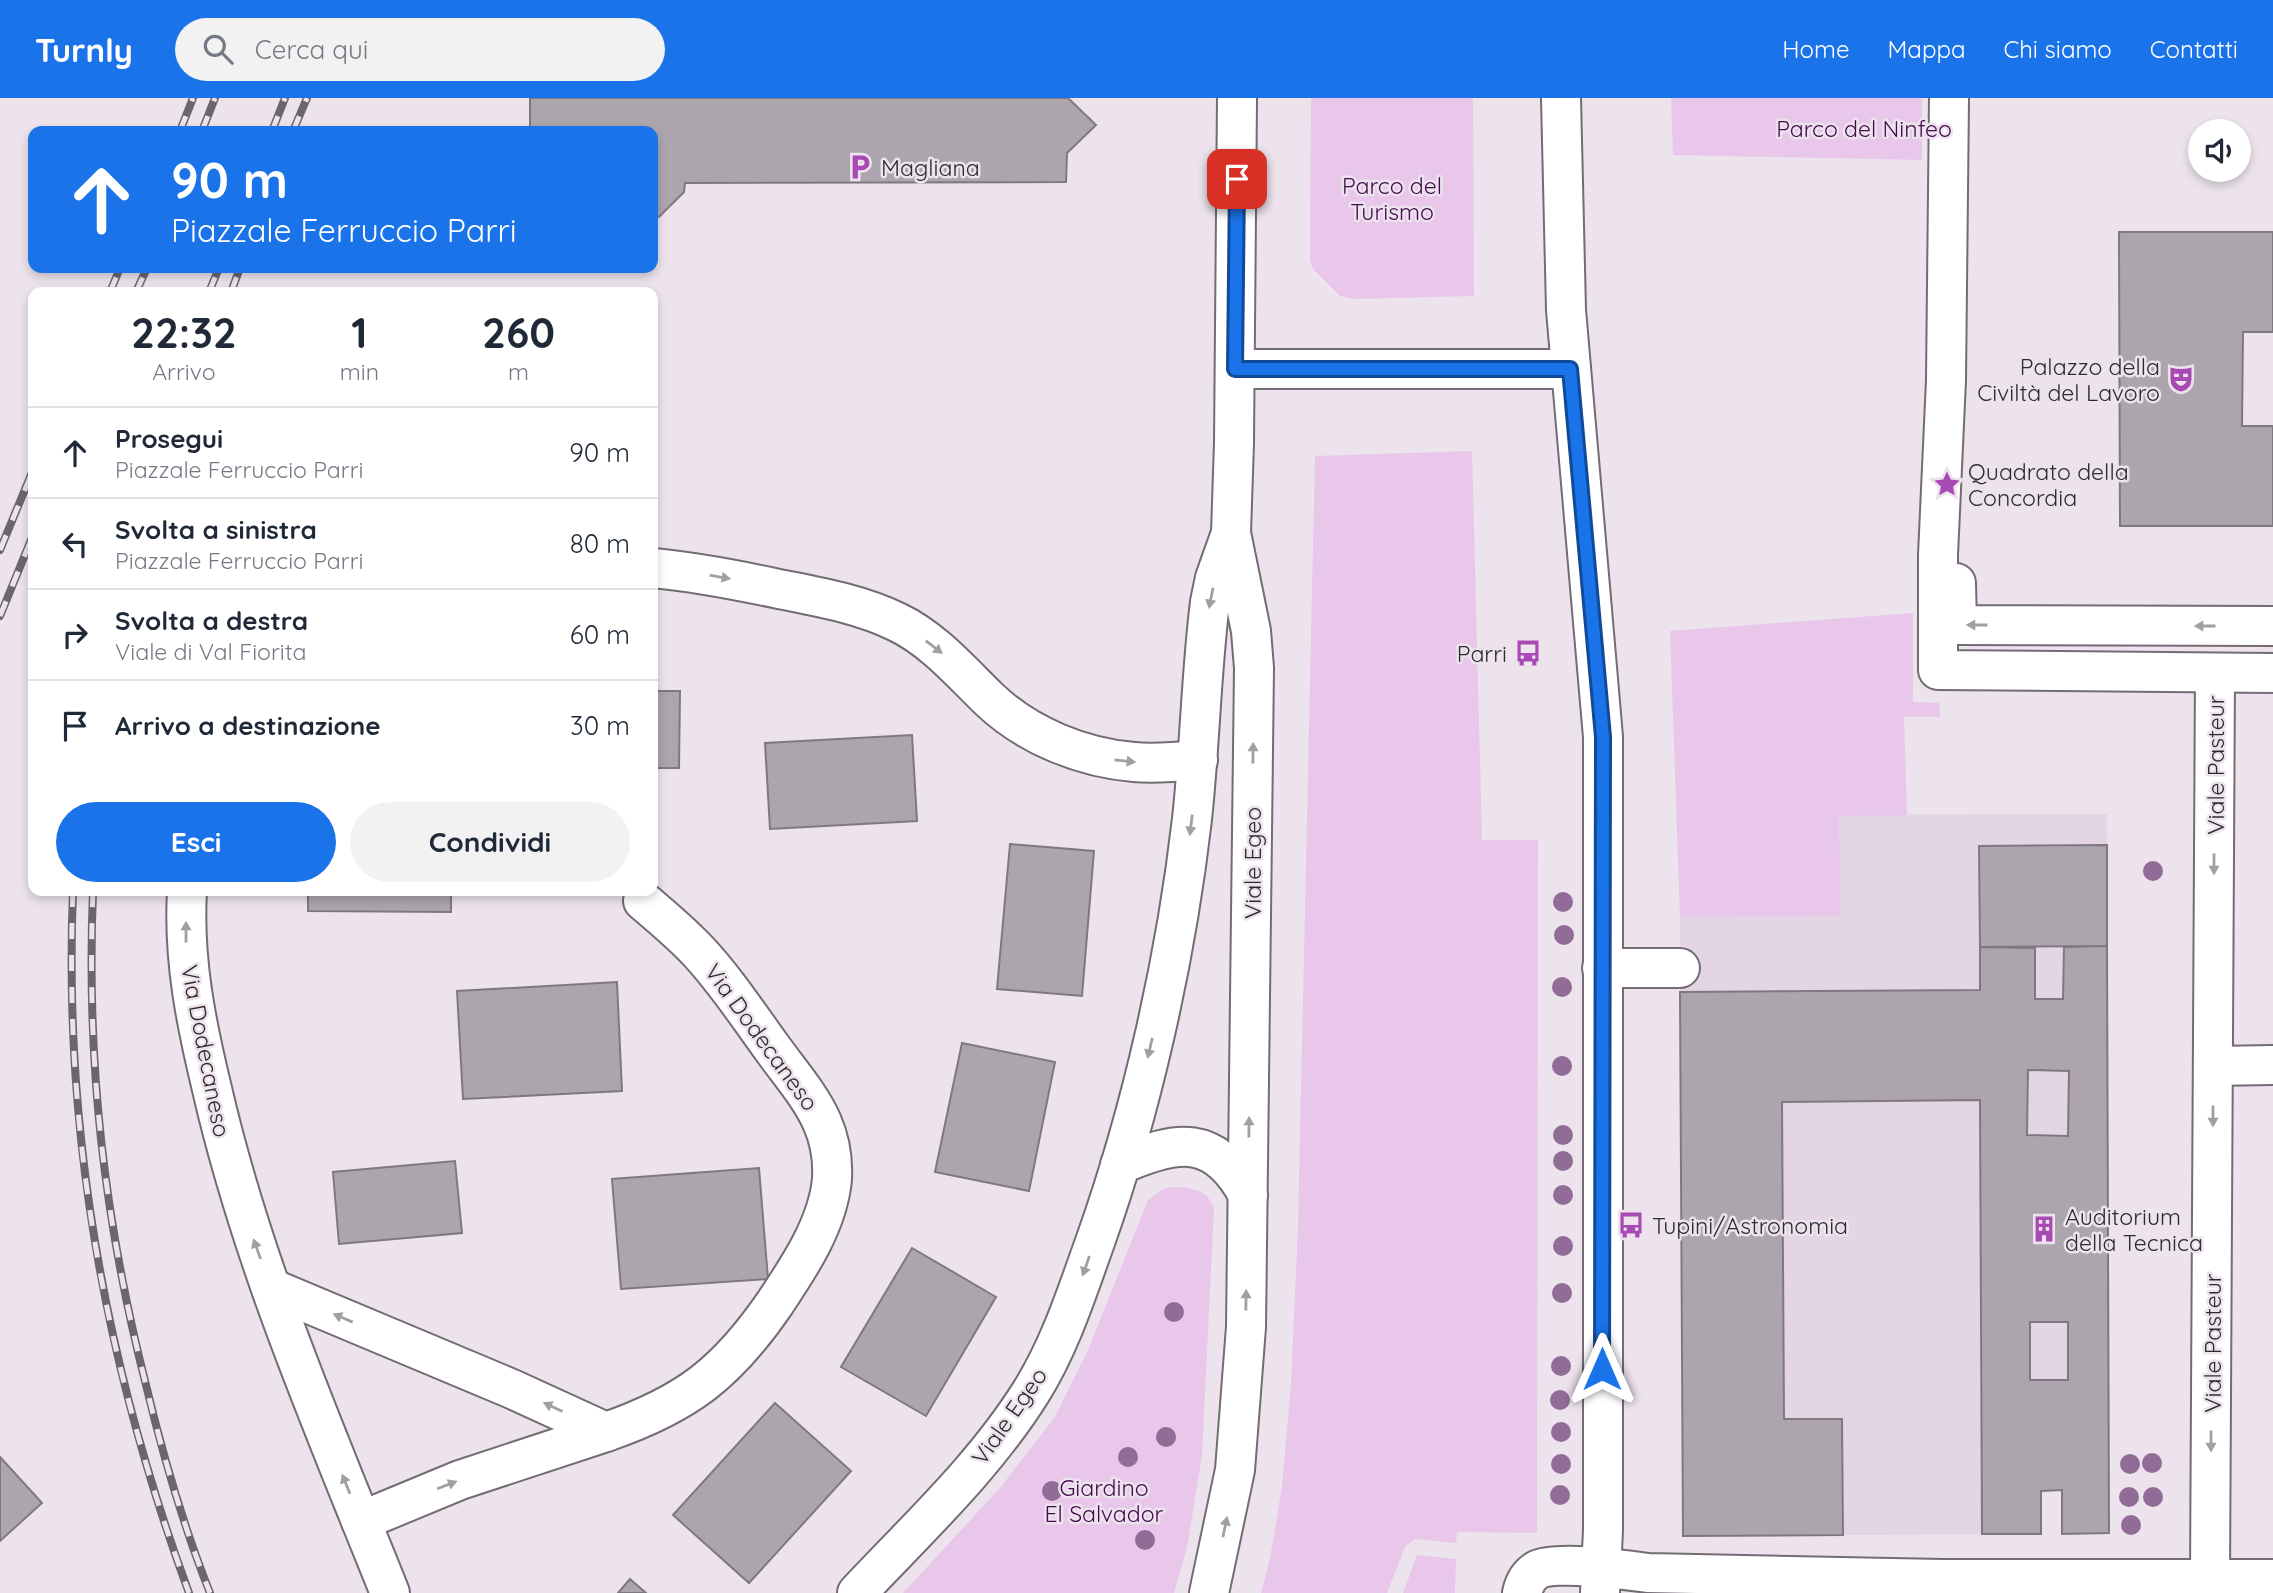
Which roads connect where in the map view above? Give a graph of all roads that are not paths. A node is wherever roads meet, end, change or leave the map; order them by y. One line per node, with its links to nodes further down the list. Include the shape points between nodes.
1 (1237, 98): 4 (street, Viale Egeo)
2 (1561, 98): 5 (street)
3 (1949, 98): 7 (street, via 1946,380)
4 (1235, 369): 5 (street); 6 (street, Viale Egeo)
5 (1570, 369): 15 (street, via 1603,737)
6 (1231, 533): 12 (street, Viale Egeo, one-way to 12, via 1210,602); 20 (street, Viale Egeo, one-way to 6, via 1254,668)
7 (1938, 567): 9 (street, one-way to 7, via 1956,625 1956,554); 10 (street, via 1938,670)
8 (658, 570): 12 (street, one-way to 12, via 724,578 862,608 912,631 993,703 1054,742 1117,761)
9 (2273, 626)
10 (2215, 673): 11 (street); 18 (street, Viale Pasteur, one-way to 18)
11 (2273, 673)
12 (1198, 760): 19 (street, Viale Egeo, one-way to 19, via 1177,919)
13 (187, 896): 21 (street, Via Dodecaneso, one-way to 13, via 232,1173 197,1025 186,944)
14 (643, 901): 22 (street, Via Dodecaneso, via 718,974 803,1090 828,1137 832,1179 827,1207 811,1245 742,1349 678,1402)
15 (1602, 968): 16 (street); 24 (street)
16 (1680, 968)
17 (2273, 1065): 18 (street)
18 (2213, 1066): 25 (street, Viale Pasteur, one-way to 25)
19 (1120, 1165): 20 (street, via 1166,1147 1195,1147 1222,1161); 28 (street, Viale Egeo, one-way to 28, via 1071,1308 1031,1392 975,1466)
20 (1248, 1195): 29 (street, Viale Egeo, one-way to 20, via 1238,1448)
21 (271, 1288): 22 (street, one-way to 21); 23 (street, Via Dodecaneso, one-way to 21)
22 (606, 1432): 23 (street, Via Dodecaneso, one-way to 22, via 460,1480)
23 (361, 1521): 27 (street, Via Dodecaneso)
24 (1601, 1565): 25 (street, via 1648,1573); 30 (street, via 1543,1568 1531,1576)
25 (2210, 1578): 26 (street)
26 (2264, 1584)
27 (390, 1593)
28 (857, 1593)
29 (1209, 1593)
30 (1522, 1593)

